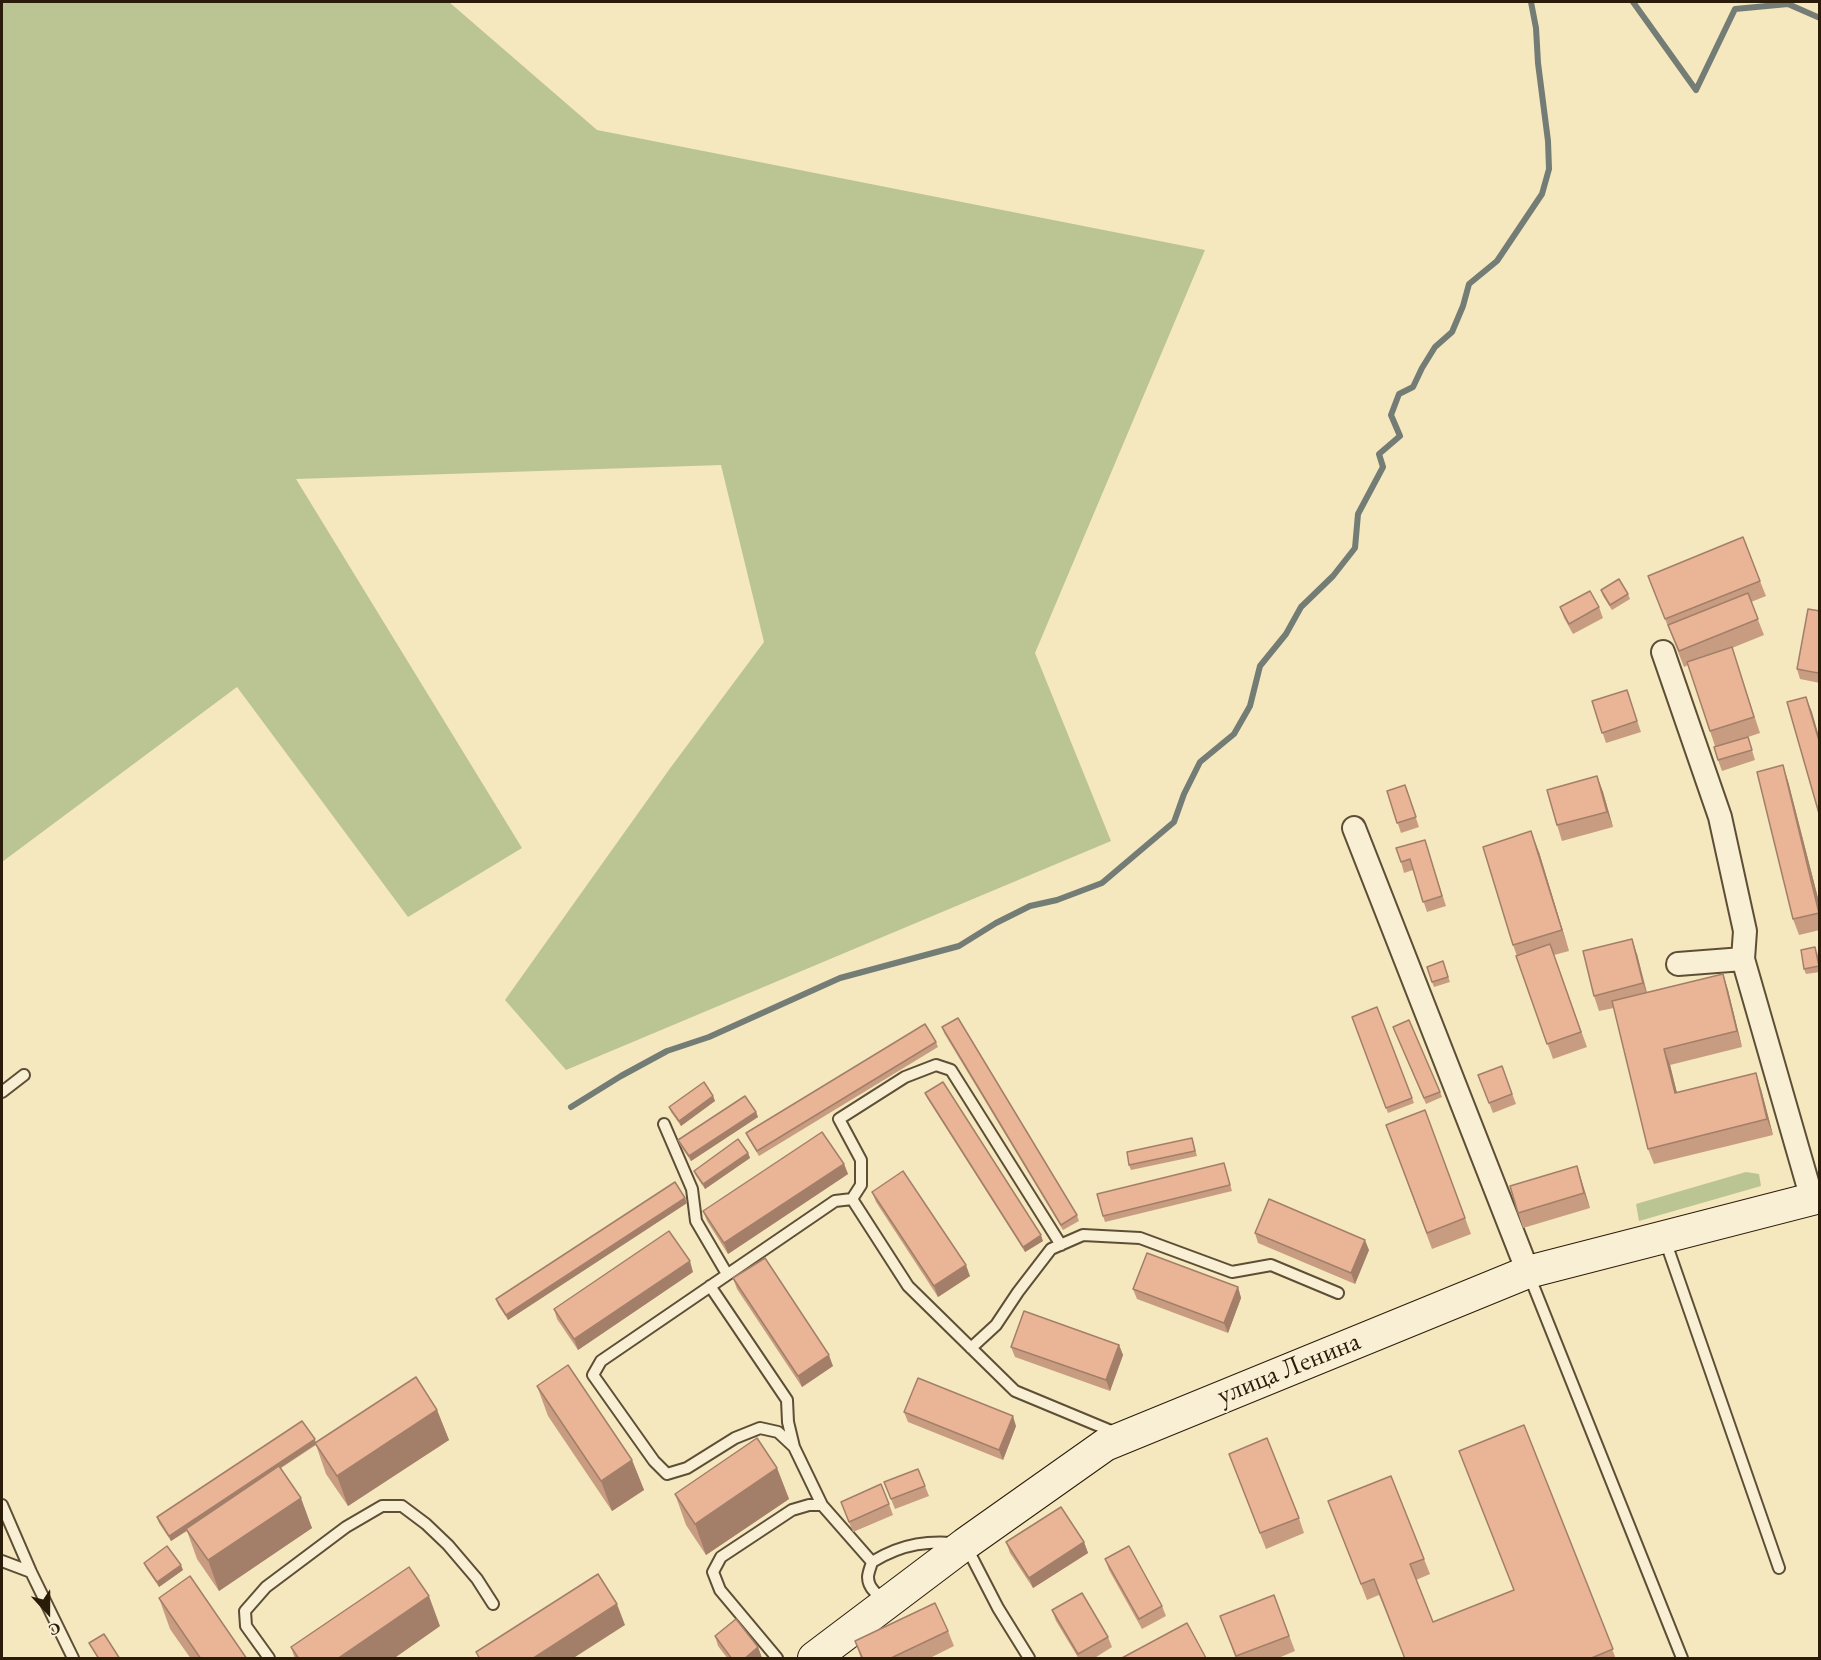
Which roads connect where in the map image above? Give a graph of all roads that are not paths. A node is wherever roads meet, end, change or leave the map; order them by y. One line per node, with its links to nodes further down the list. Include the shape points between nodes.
1 (1663, 651): 3 (street, via 1720,817 1745,931)
2 (1354, 828): 12 (street)
3 (1743, 959): 4 (street); 8 (street)
4 (1678, 964)
5 (24, 1075): 6 (lane)
6 (2, 1092)
7 (664, 1124): 13 (lane, via 692,1189 696,1221)
8 (1816, 1198): 10 (street, улица Ленина)
9 (852, 1199): 11 (lane, via 861,1185 861,1160 839,1119 905,1077 936,1065 951,1070); 13 (lane, via 835,1201); 16 (lane, via 908,1286)
10 (1664, 1237): 12 (street, улица Ленина); 24 (lane)
11 (1061, 1245): 15 (lane, via 1083,1235 1140,1238 1232,1272 1271,1265); 16 (lane, via 1052,1249 996,1325)
12 (1528, 1272): 17 (street, улица Ленина); 33 (lane)
13 (727, 1274): 14 (lane)
14 (710, 1286): 18 (lane, via 787,1400); 18 (lane, via 601,1360 593,1375 667,1474 687,1468 735,1438 760,1428 778,1432)
15 (1338, 1293)
16 (971, 1347): 17 (lane, via 1014,1391)
17 (1124, 1437): 21 (street, улица Ленина, via 1105,1445)
18 (794, 1448): 20 (lane)
19 (2, 1505): 25 (lane)
20 (822, 1505): 23 (lane); 31 (lane, via 792,1510 721,1557 713,1572 720,1590)
21 (965, 1544): 23 (lane, via 942,1541 914,1545 892,1550); 26 (street, улица Ленина); 32 (lane)
22 (2, 1561): 25 (lane)
23 (873, 1562): 26 (lane, via 868,1577 872,1590)
24 (1779, 1568)
25 (31, 1572): 29 (lane)
26 (892, 1600): 28 (street, улица Ленина)
27 (493, 1604): 30 (lane, via 477,1579 426,1524 402,1506 382,1506 346,1527 266,1587 245,1611 246,1626)
28 (826, 1655)
29 (73, 1659)
30 (269, 1659)
31 (777, 1659)
32 (1029, 1659)
33 (1682, 1659)

